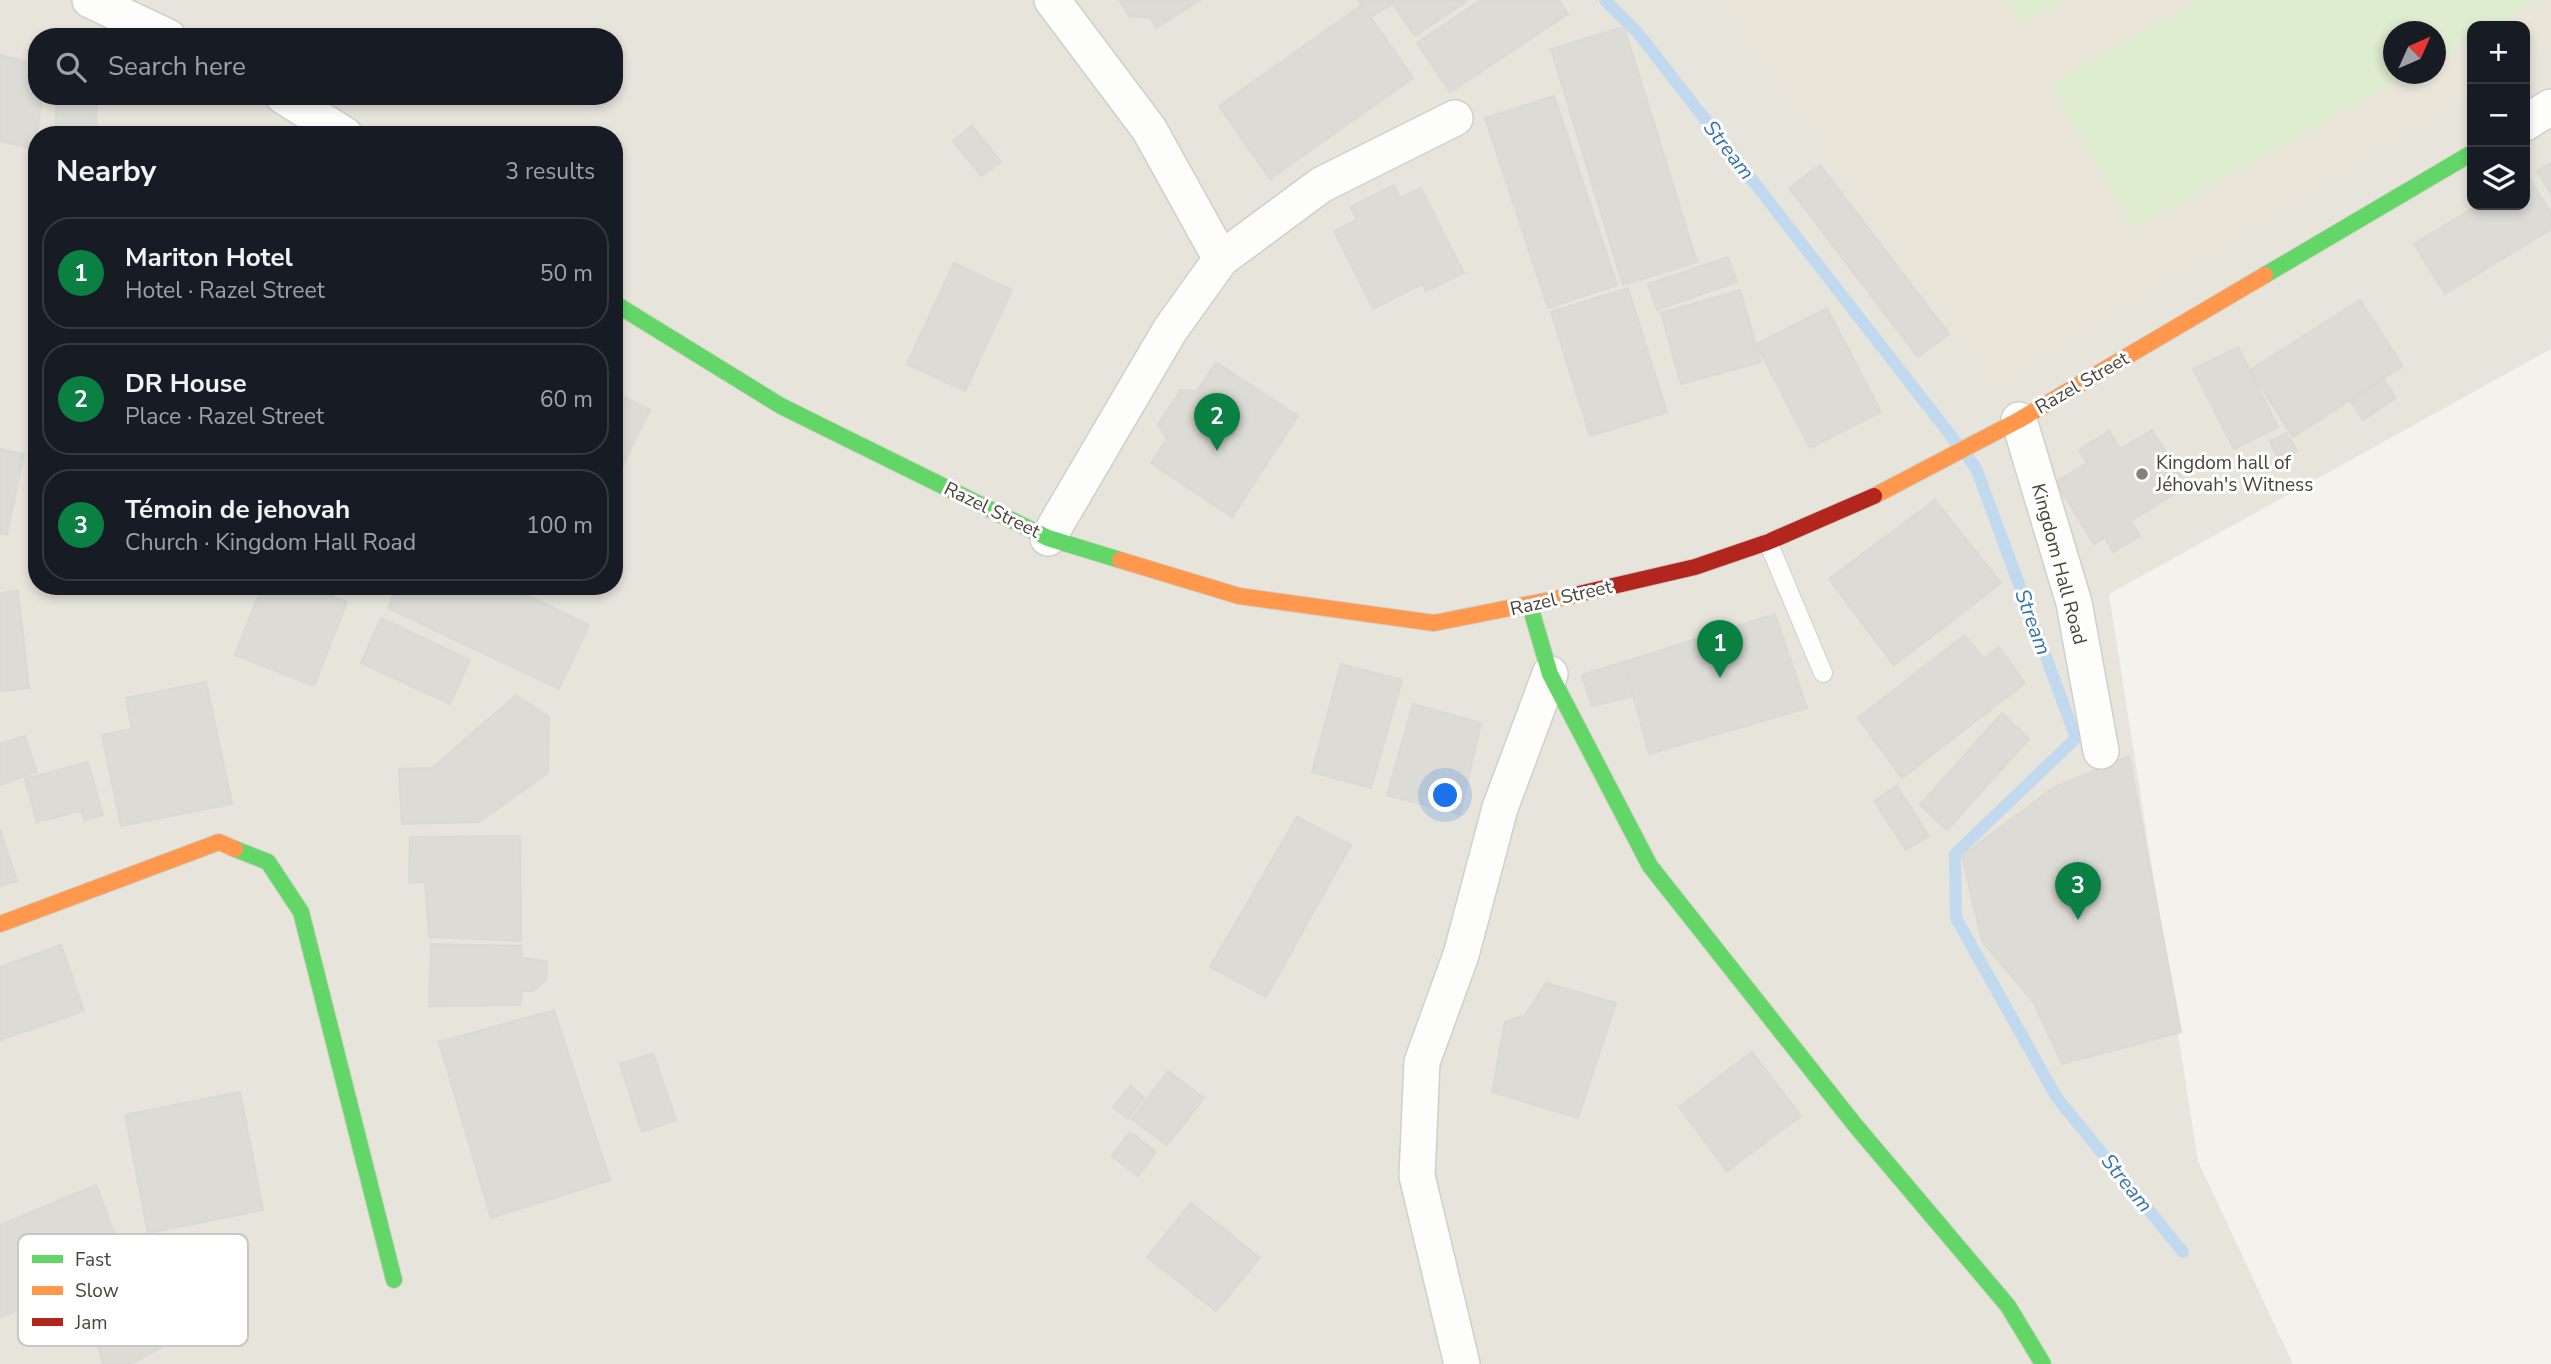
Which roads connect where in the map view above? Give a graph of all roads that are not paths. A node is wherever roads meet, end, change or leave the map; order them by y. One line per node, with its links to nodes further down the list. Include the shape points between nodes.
1 (90, 0): 3 (street)
2 (1052, 0): 10 (street, via 1149,129)
3 (150, 28)
4 (297, 105): 8 (street)
5 (2551, 107): 7 (street)
6 (1455, 118): 10 (street, via 1321,185)
7 (2530, 119)
8 (331, 126)
9 (2467, 156): 12 (street, Razel Street)
10 (1221, 259): 13 (street, via 1170,330)
11 (623, 309): 13 (street, Razel Street, via 780,406)
12 (2019, 420): 14 (street, Razel Street, via 1898,485); 18 (street, Kingdom Hall Road, via 2074,603)
13 (1048, 538): 15 (street, Razel Street, via 1239,596 1434,623)
14 (1768, 542): 15 (street, Razel Street, via 1695,567); 16 (lane)
15 (1530, 606): 17 (street)
16 (1823, 673)
17 (1550, 674): 21 (street, via 1500,808 1461,955 1422,1062 1417,1176); 22 (street, via 1650,866 1855,1125 2008,1306)
18 (2101, 751)
19 (0, 924): 20 (street, via 219,842 268,862 302,912)
20 (394, 1280)
21 (1462, 1364)
22 (2043, 1364)

